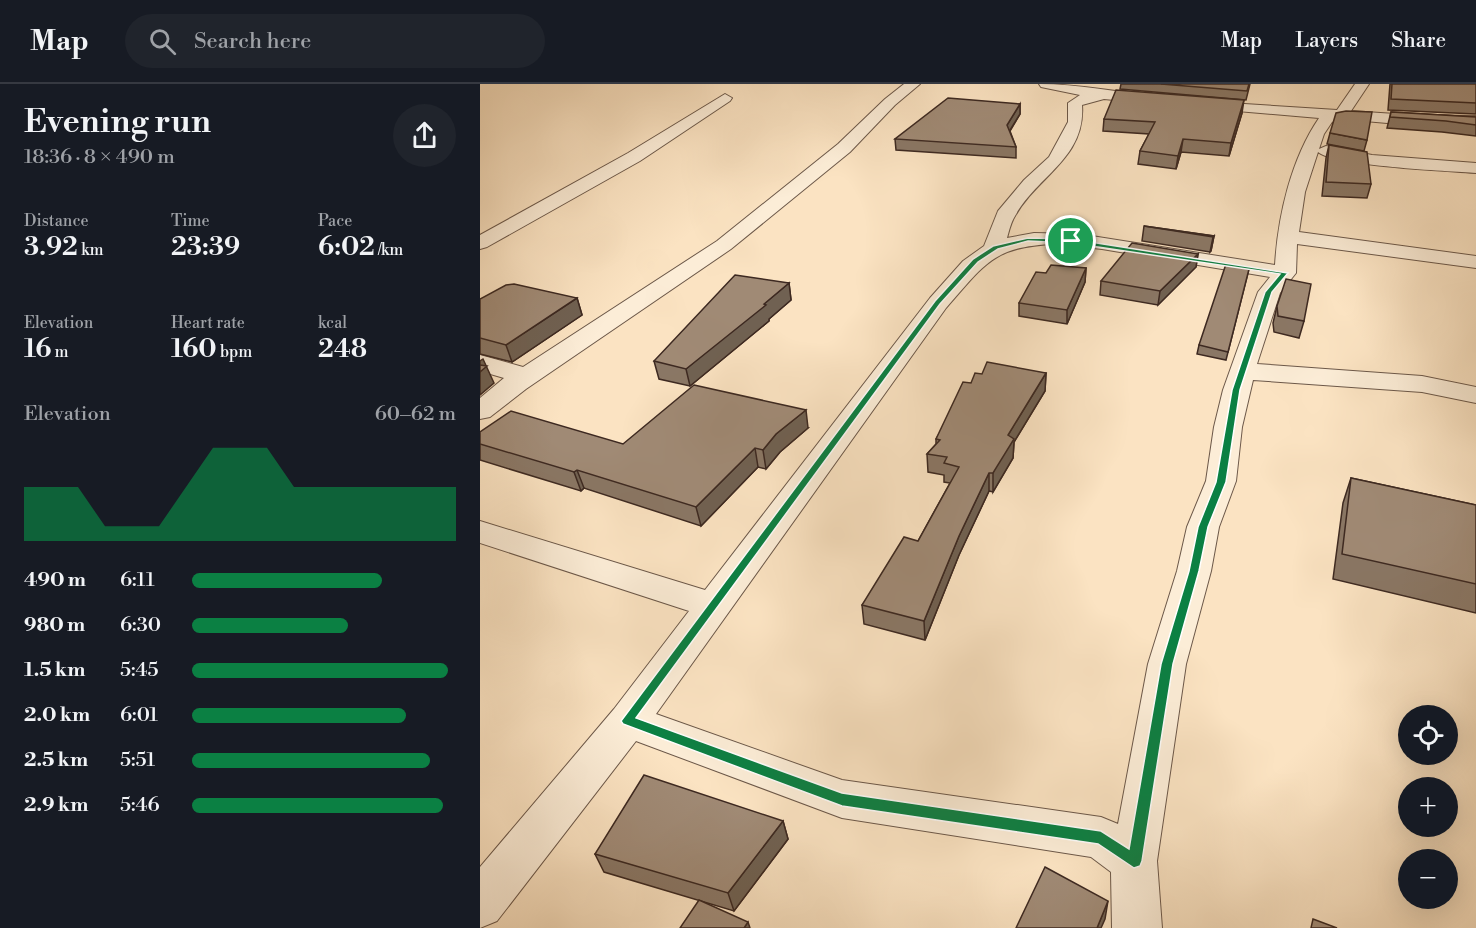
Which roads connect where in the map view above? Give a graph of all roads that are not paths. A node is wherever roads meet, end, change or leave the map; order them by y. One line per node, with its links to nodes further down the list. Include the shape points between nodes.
1 (913, 84): 21 (street, via 844,148 724,245)
2 (1046, 84): 5 (street)
3 (1153, 84): 7 (street)
4 (1362, 84): 10 (street)
5 (1104, 95): 7 (street); 16 (street, via 1075,103 1076,122 1072,131 1056,160 1005,215 995,240)
6 (725, 98): 15 (street, via 634,157)
7 (1138, 98): 8 (street)
8 (1168, 102)
9 (1185, 103): 10 (street)
10 (1341, 115): 11 (street); 12 (street, via 1326,119)
11 (1476, 121)
12 (1310, 148): 13 (street, via 1371,159); 14 (street, via 1296,192)
13 (1476, 168)
14 (1289, 237): 17 (street); 18 (street)
15 (480, 243)
16 (996, 248): 18 (street, via 1028,239 1071,241); 25 (street, via 975,260 938,303)
17 (1476, 262)
18 (1285, 273): 20 (street, via 1269,292)
19 (480, 363): 21 (street, via 515,373)
20 (1242, 371): 22 (street, via 1422,384); 27 (street, via 1228,427 1221,482 1203,527 1167,664)
21 (517, 382): 23 (street)
22 (1476, 395)
23 (480, 411)
24 (480, 532): 25 (street)
25 (711, 605): 26 (street)
26 (628, 721): 27 (street, via 842,800 1101,838); 28 (street)
27 (1134, 861): 29 (street)
28 (480, 904)
29 (1137, 928)

